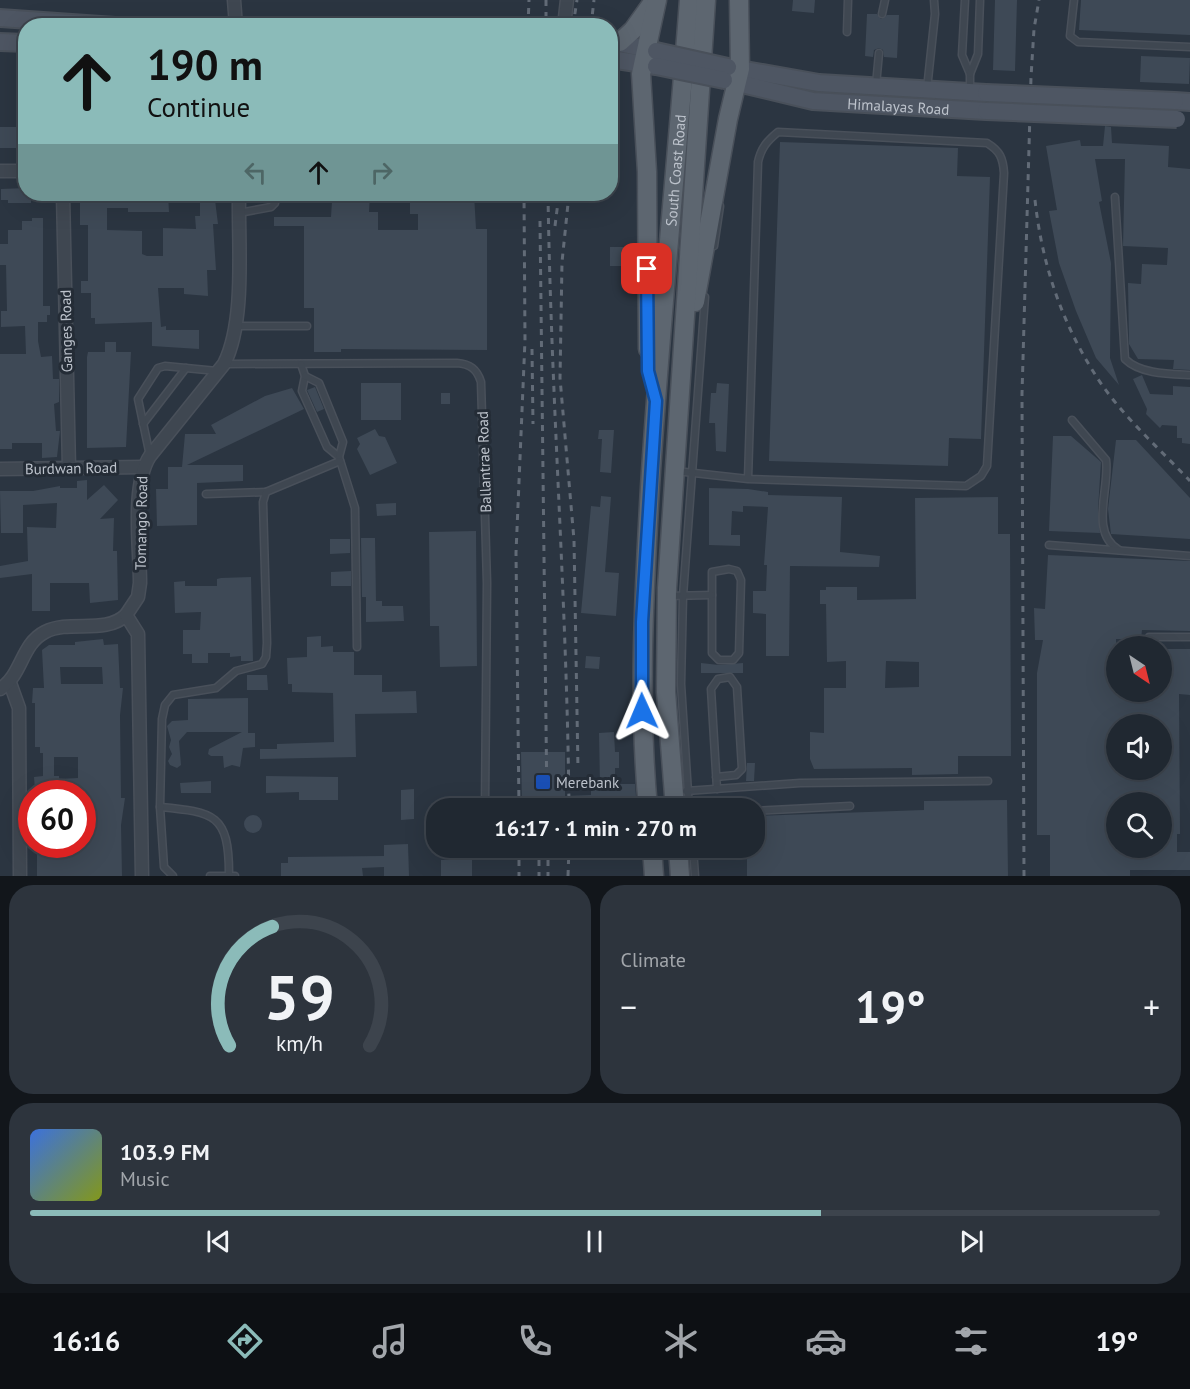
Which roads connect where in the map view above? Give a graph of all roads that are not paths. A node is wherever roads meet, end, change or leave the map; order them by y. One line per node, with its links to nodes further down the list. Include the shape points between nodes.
1 (234, 0): 15 (street)
2 (567, 0): 16 (street)
3 (656, 0): 19 (main road, via 633,30); 25 (main road)
4 (689, 0): 52 (main road, South Coast Road)
5 (706, 0): 51 (main road, South Coast Road)
6 (739, 0): 28 (main road)
7 (848, 0): 18 (lane)
8 (885, 0): 13 (lane)
9 (934, 0): 30 (lane, via 936,14)
10 (965, 0): 27 (lane, via 962,55)
11 (980, 0): 27 (lane, via 978,54)
12 (1074, 0): 23 (lane, via 1070,36 1078,42)
13 (882, 14)
14 (0, 18): 17 (street)
15 (235, 18)
16 (565, 18)
17 (18, 19)
18 (847, 32)
19 (618, 39)
20 (0, 42): 22 (street)
21 (618, 42): 25 (street, Himalayas Road)
22 (18, 43)
23 (1190, 47)
24 (879, 53): 29 (lane)
25 (650, 57): 26 (street, Himalayas Road); 28 (street, Himalayas Road, bridge); 52 (main road, via 646,172 648,371)
26 (618, 59)
27 (970, 74): 31 (lane)
28 (732, 75): 29 (street, Himalayas Road); 33 (street, Himalayas Road, bridge, via 813,101); 36 (main road)
29 (876, 88): 30 (street, Himalayas Road)
30 (927, 90): 31 (street, Himalayas Road)
31 (978, 92): 32 (street, Himalayas Road, bridge)
32 (1183, 101)
33 (1183, 119)
34 (0, 171): 35 (street)
35 (18, 171)
36 (717, 181): 42 (lane, via 720,216); 51 (main road)
37 (1115, 196): 49 (lane, via 1125,359 1141,368)
38 (63, 201): 58 (street, Ganges Road)
39 (239, 201): 41 (street, Tomango Road)
40 (275, 201): 41 (lane, via 271,207)
41 (238, 213): 44 (street, Tomango Road)
42 (712, 257)
43 (706, 292): 60 (lane)
44 (237, 326): 45 (lane); 48 (street, Tomango Road, via 232,348)
45 (307, 326)
46 (301, 364): 48 (lane, Ballantrae Road); 50 (lane); 80 (lane, Ballantrae Road, via 464,363 480,376 487,583)
47 (186, 368): 48 (lane, Ballantrae Road); 54 (lane); 54 (lane, Ballantrae Road, via 158,368 138,399)
48 (221, 368): 55 (street, Tomango Road)
49 (1190, 375)
50 (305, 376): 56 (lane, via 302,391 327,447); 56 (lane, via 319,383 343,442)
51 (681, 380): 60 (main road, South Coast Road)
52 (656, 401): 65 (main road, South Coast Road)
53 (1072, 420): 67 (lane, via 1106,460 1104,528 1108,542)
54 (143, 424): 55 (lane)
55 (150, 456): 57 (street, Tomango Road)
56 (340, 459): 62 (lane); 74 (lane, via 355,508)
57 (143, 467): 58 (street, Burdwan Road); 71 (street, Tomango Road, via 140,583 138,597)
58 (69, 468): 59 (street, Burdwan Road)
59 (0, 469)
60 (683, 472): 61 (lane); 64 (main road, South Coast Road); 70 (lane)
61 (748, 479): 61 (lane, via 966,486 981,476 987,466 1004,173 998,149 987,143 778,132 760,150)
62 (266, 492): 63 (lane); 83 (lane, via 262,502 266,657 256,667 236,671 216,688 177,693 167,701 162,719)
63 (206, 494)
64 (672, 523): 65 (main road); 70 (main road, South Coast Road)
65 (648, 524): 81 (main road, South Coast Road, via 641,677)
66 (1049, 545): 67 (lane)
67 (1119, 550): 68 (lane)
68 (1190, 556)
69 (712, 595): 69 (lane, via 714,570 739,573 740,643 735,660 720,660 712,653); 70 (lane)
70 (675, 596): 79 (main road, South Coast Road, via 666,692)
71 (126, 615): 75 (street, via 107,624 54,628 41,634); 90 (street, via 138,634)
72 (1172, 637): 73 (lane)
73 (1190, 637)
74 (357, 647)
75 (5, 686): 89 (street, via 18,708)
76 (716, 777): 76 (lane, via 711,689 718,679 730,677 737,687 742,769 736,775); 78 (lane)
77 (988, 781): 78 (lane, via 800,783)
78 (717, 789): 79 (lane)
79 (678, 797)
80 (485, 798)
81 (647, 798)
82 (850, 806): 84 (lane)
83 (160, 807): 88 (lane, via 200,811 214,817 222,828); 91 (lane, via 164,867)
84 (765, 810)
85 (653, 858): 93 (main road)
86 (679, 858): 94 (main road)
87 (694, 858): 95 (lane)
88 (232, 875): 92 (lane)
89 (20, 876)
90 (142, 876)
91 (173, 876)
92 (210, 876)
93 (654, 876)
94 (680, 876)
95 (695, 876)

